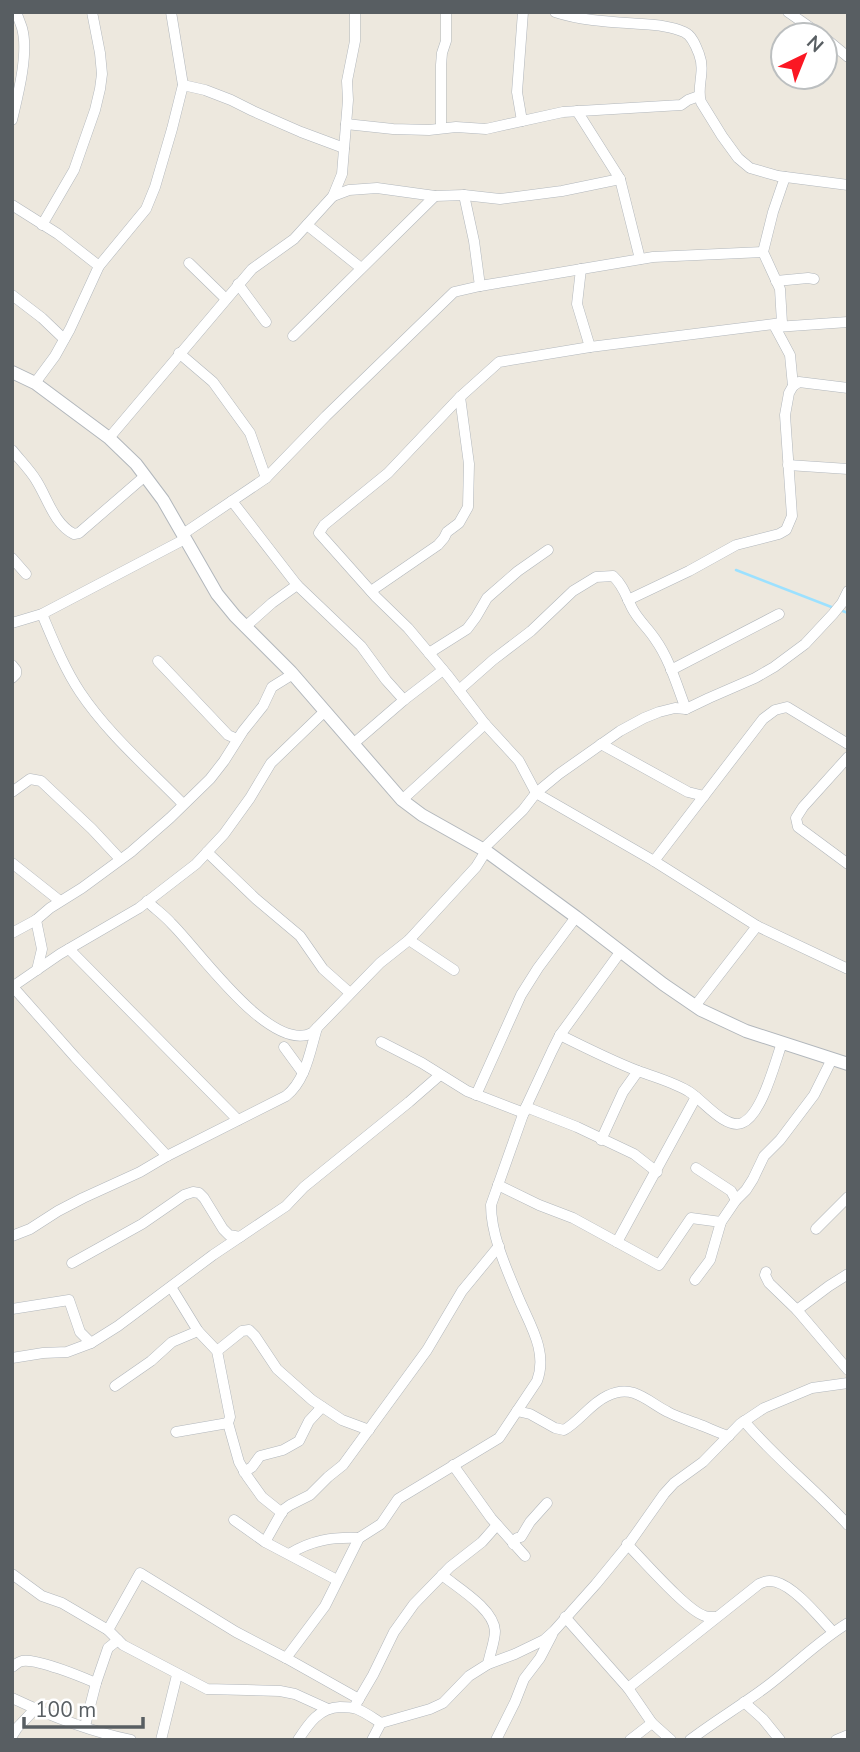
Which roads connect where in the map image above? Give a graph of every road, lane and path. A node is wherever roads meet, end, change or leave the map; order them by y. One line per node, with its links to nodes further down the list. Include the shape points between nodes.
1 (16, 12): 14 (street, via 23,59)
2 (92, 12): 26 (street, via 102,74 97,100 74,170)
3 (171, 12): 11 (street)
4 (355, 12): 16 (street)
5 (446, 12): 17 (street)
6 (523, 12): 15 (street, via 516,92)
7 (555, 12): 9 (street, via 570,17)
8 (650, 12): 10 (street)
9 (596, 16): 10 (street)
10 (645, 25): 12 (street, via 689,35 703,66)
11 (183, 85): 18 (street, via 231,100); 31 (street, via 152,196)
12 (699, 96): 13 (street, via 676,106); 19 (street, via 738,158 756,171)
13 (577, 111): 15 (street); 20 (street)
14 (12, 120)
15 (522, 121): 17 (street, via 486,129)
16 (346, 124): 17 (street); 18 (street)
17 (441, 128)
18 (344, 148): 22 (street, via 342,174)
19 (785, 177): 21 (street); 28 (street)
20 (620, 179): 23 (street, via 500,199); 29 (street)
21 (848, 185)
22 (333, 195): 24 (street, via 377,188); 27 (street)
23 (464, 195): 24 (street); 37 (street)
24 (435, 197): 32 (street)
25 (12, 205): 26 (street)
26 (42, 225): 31 (street)
27 (307, 225): 32 (street); 36 (street)
28 (763, 252): 29 (street); 35 (street)
29 (640, 259): 33 (street)
30 (190, 263): 39 (street)
31 (99, 266): 44 (street)
32 (361, 268): 43 (street)
33 (580, 269): 37 (street); 45 (street, via 577,304)
34 (814, 279): 35 (street)
35 (776, 281): 42 (street)
36 (238, 284): 39 (street); 40 (street)
37 (480, 286): 57 (street, via 454,292)
38 (12, 295): 44 (street)
39 (226, 299): 46 (street)
40 (266, 322)
41 (848, 322): 42 (street)
42 (779, 325): 45 (street); 49 (street, via 790,355)
43 (293, 336)
44 (64, 339): 48 (street)
45 (590, 347): 51 (street, via 499,362)
46 (179, 354): 52 (street); 57 (street, via 213,382 250,433)
47 (12, 372): 48 (street)
48 (36, 383): 52 (street)
49 (793, 386): 50 (street, via 799,382); 54 (street, via 785,415)
50 (848, 388)
51 (460, 397): 64 (street, via 469,464 468,507 438,545); 64 (street, via 388,473 319,533)
52 (109, 438): 56 (street)
53 (12, 450): 56 (street, via 35,478 64,528 74,534)
54 (788, 465): 55 (street); 66 (street, via 792,516 786,530 736,545)
55 (848, 469)
56 (145, 476): 59 (street)
57 (267, 478): 58 (street)
58 (232, 501): 59 (street); 63 (street)
59 (184, 537): 67 (street); 70 (street, via 217,594)
60 (548, 550): 71 (street, via 487,598 467,629)
61 (12, 558): 62 (street)
62 (26, 574)
63 (297, 585): 70 (street); 79 (street, via 361,646)
64 (371, 591): 71 (street)
65 (848, 592): 80 (street, via 805,645 785,660)
66 (628, 600): 75 (street); 78 (street, via 612,576 596,577 573,591)
67 (42, 614): 69 (street); 92 (street, via 80,692)
68 (779, 614): 75 (street)
69 (12, 623)
70 (245, 627): 76 (street)
71 (429, 653): 74 (street)
72 (158, 662): 83 (street)
73 (12, 665): 77 (street, via 16,670)
74 (443, 670): 78 (street); 79 (street)
75 (671, 670): 80 (street)
76 (293, 674): 81 (street); 83 (street, via 272,687)
77 (12, 678)
78 (459, 690): 82 (street)
79 (404, 700): 84 (street)
80 (686, 709): 85 (street, via 644,718)
81 (325, 711): 84 (street); 94 (street, via 271,764)
82 (485, 724): 89 (street, via 519,761); 91 (street)
83 (237, 739): 92 (street, via 225,761)
84 (353, 744): 91 (street)
85 (601, 744): 89 (street); 90 (street, via 688,792)
86 (848, 744): 90 (street, via 787,707 775,710 763,719)
87 (848, 757): 98 (street, via 796,818 798,827)
88 (12, 792): 95 (street, via 30,779 41,781)
89 (536, 793): 93 (street); 96 (street)
90 (704, 796): 96 (street)
91 (402, 800): 93 (street)
92 (183, 804): 95 (street)
93 (485, 850): 101 (street); 105 (street, via 476,867)
94 (207, 852): 100 (street); 114 (street, via 300,936 323,969)
95 (120, 859): 99 (street)
96 (654, 861): 103 (street)
97 (12, 863): 99 (street)
98 (848, 864)
99 (60, 901): 102 (street)
100 (147, 901): 107 (street); 116 (street, via 256,1014 297,1036)
101 (576, 917): 108 (street); 126 (street, via 521,995)
102 (36, 920): 104 (street); 106 (street)
103 (757, 926): 110 (street); 115 (street)
104 (12, 933)
105 (409, 940): 111 (street); 114 (street)
106 (43, 949): 109 (street); 112 (street)
107 (69, 949): 109 (street); 129 (street)
108 (621, 951): 115 (street); 117 (street)
109 (58, 956): 112 (street)
110 (848, 969)
111 (454, 970)
112 (36, 971): 113 (street)
113 (13, 987): 131 (street)
114 (350, 993): 116 (street)
115 (695, 1006): 119 (street)
116 (317, 1027): 124 (street)
117 (560, 1035): 123 (street); 128 (street)
118 (381, 1042): 125 (street)
119 (782, 1043): 121 (street); 127 (street, via 766,1091 743,1123 721,1118)
120 (284, 1047): 124 (street)
121 (832, 1059): 122 (street); 135 (street, via 814,1095 764,1156 753,1179)
122 (848, 1064)
123 (638, 1071): 127 (street); 130 (street)
124 (303, 1073): 129 (street, via 286,1096)
125 (440, 1075): 126 (street); 140 (street, via 286,1206)
126 (476, 1095): 128 (street)
127 (696, 1097): 133 (street)
128 (525, 1110): 130 (street); 134 (street)
129 (238, 1120): 131 (street)
130 (601, 1140): 133 (street, via 634,1154)
131 (167, 1156): 139 (street)
132 (696, 1168): 135 (street)
133 (657, 1172): 141 (street)
134 (498, 1185): 141 (street); 142 (street, via 491,1217)
135 (736, 1195): 137 (street)
136 (848, 1197): 138 (street)
137 (721, 1222): 141 (street, via 691,1218 659,1265); 146 (street, via 710,1260)
138 (816, 1229)
139 (12, 1236)
140 (240, 1237): 143 (street, via 229,1235 204,1198 193,1192); 147 (street)
141 (617, 1242)
142 (499, 1246): 158 (street, via 541,1354 537,1381); 161 (street, via 456,1298 427,1350)
143 (72, 1263)
144 (766, 1272): 149 (street, via 769,1283)
145 (848, 1274): 149 (street)
146 (695, 1280)
147 (171, 1287): 150 (street); 151 (street)
148 (12, 1309): 151 (street, via 69,1300 80,1332)
149 (797, 1310): 154 (street)
150 (198, 1331): 152 (street); 156 (street, via 172,1342)
151 (91, 1343): 153 (street, via 67,1352)
152 (217, 1351): 157 (street, via 249,1330 277,1369); 160 (street)
153 (12, 1358)
154 (848, 1370)
155 (848, 1383): 159 (street, via 812,1388)
156 (115, 1386)
157 (322, 1407): 161 (street); 165 (street, via 299,1441 260,1456)
158 (516, 1411): 163 (street, via 564,1430 606,1396 633,1392 668,1413); 164 (street, via 499,1438)
159 (744, 1421): 163 (street); 170 (street)
160 (228, 1423): 162 (street); 165 (street)
161 (369, 1430): 167 (street, via 343,1465)
162 (176, 1432)
163 (729, 1436): 174 (street, via 704,1462 674,1483)
164 (453, 1465): 169 (street); 171 (street, via 398,1499 381,1524)
165 (244, 1472): 167 (street, via 262,1497)
166 (547, 1503): 172 (street, via 524,1534)
167 (282, 1513): 173 (street)
168 (234, 1520): 173 (street)
169 (497, 1525): 172 (street); 178 (street)
170 (848, 1525)
171 (359, 1538): 175 (street, via 307,1544); 179 (street)
172 (513, 1540): 176 (street)
173 (265, 1542): 175 (street)
174 (627, 1544): 180 (street); 181 (street, via 684,1602 706,1617)
175 (289, 1554): 179 (street)
176 (524, 1556)
177 (12, 1574): 183 (street, via 41,1596)
178 (442, 1575): 188 (street, via 492,1617 495,1632); 195 (street, via 398,1625)
179 (337, 1580): 187 (street, via 325,1606)
180 (565, 1617): 184 (street); 192 (street)
181 (716, 1617): 185 (street, via 767,1580 795,1594); 192 (street)
182 (848, 1623): 185 (street)
183 (108, 1630): 186 (street); 187 (street, via 140,1573)
184 (554, 1631): 188 (street, via 544,1640); 208 (street, via 524,1679)
185 (833, 1632): 194 (street)
186 (118, 1640): 190 (street); 191 (street, via 108,1648)
187 (286, 1658): 195 (street)
188 (488, 1664): 198 (street, via 468,1676 443,1703)
189 (12, 1667): 191 (street, via 31,1662)
190 (177, 1675): 197 (street, via 206,1689 280,1690); 205 (street)
191 (96, 1684): 200 (street)
192 (628, 1688): 199 (street)
193 (12, 1698): 196 (street)
194 (744, 1702): 211 (street); 212 (street)
195 (356, 1703): 197 (street); 198 (street)
196 (35, 1709): 200 (street); 202 (street)
197 (328, 1709): 206 (street, via 308,1724)
198 (381, 1723): 207 (street)
199 (652, 1723): 209 (street); 210 (street)
200 (85, 1726): 203 (street)
201 (848, 1735): 213 (street)
202 (12, 1736)
203 (110, 1738): 204 (street)
204 (131, 1740)
205 (161, 1740)
206 (298, 1740)
207 (372, 1740)
208 (496, 1740)
209 (630, 1740)
210 (671, 1740)
211 (690, 1740)
212 (780, 1740)
213 (836, 1740)

